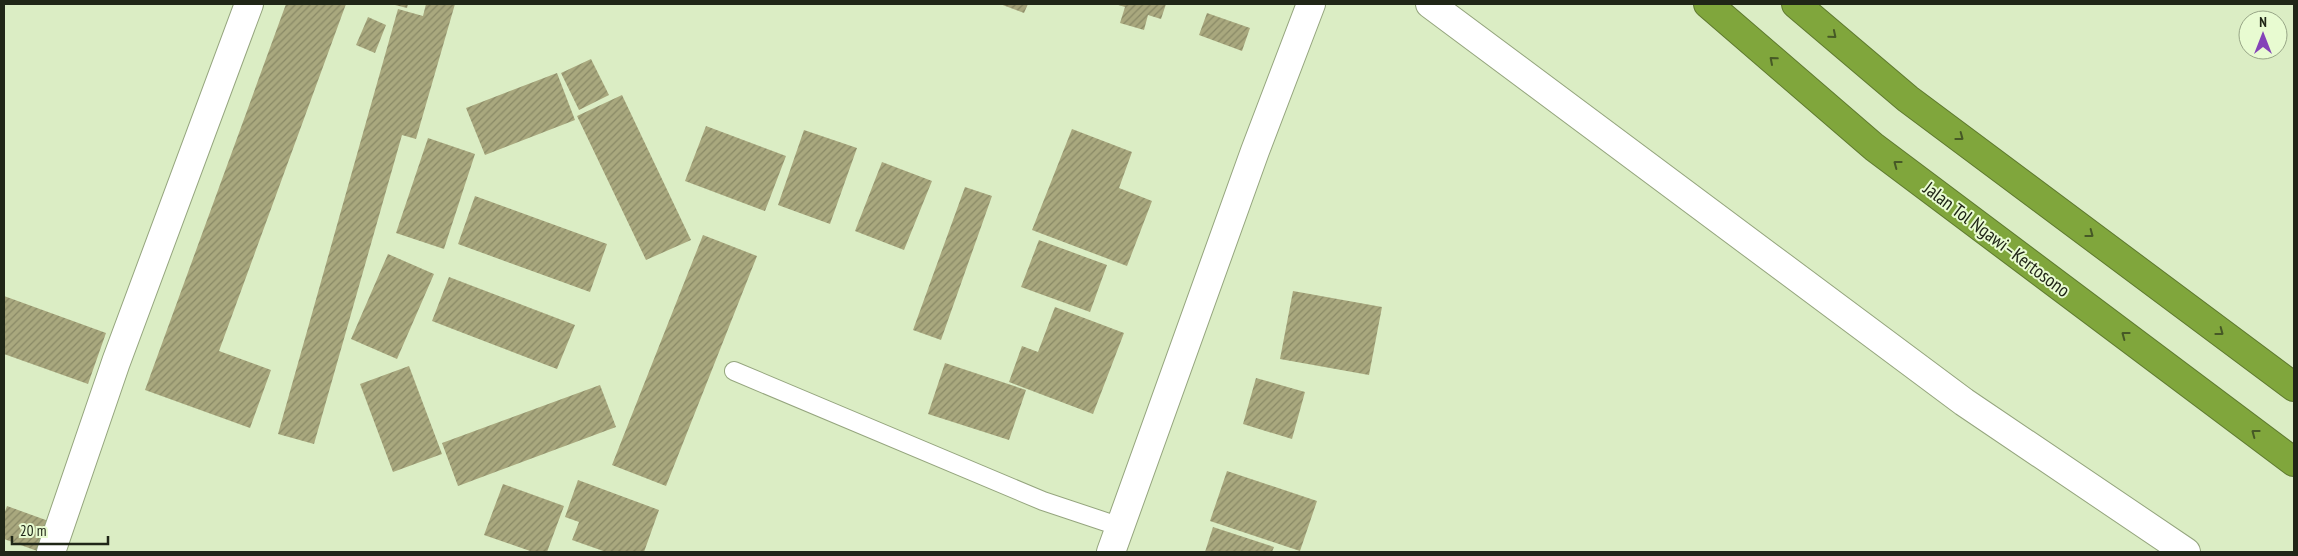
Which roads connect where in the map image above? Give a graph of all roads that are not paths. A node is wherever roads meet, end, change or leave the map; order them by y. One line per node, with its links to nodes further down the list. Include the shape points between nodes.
1 (249, 4): 10 (street, via 116,362)
2 (1311, 4): 9 (street)
3 (1430, 4): 12 (street, via 1964,402)
4 (1708, 4): 8 (highway, Jalan Tol Ngawi–Kertosono, one-way to 4, via 1874,147)
5 (1796, 4): 7 (highway, one-way to 7, via 1908,99)
6 (734, 371): 9 (lane, via 1043,500)
7 (2294, 387)
8 (2294, 462)
9 (1121, 527): 11 (street)
10 (51, 552)
11 (1111, 552)
12 (2186, 552)

